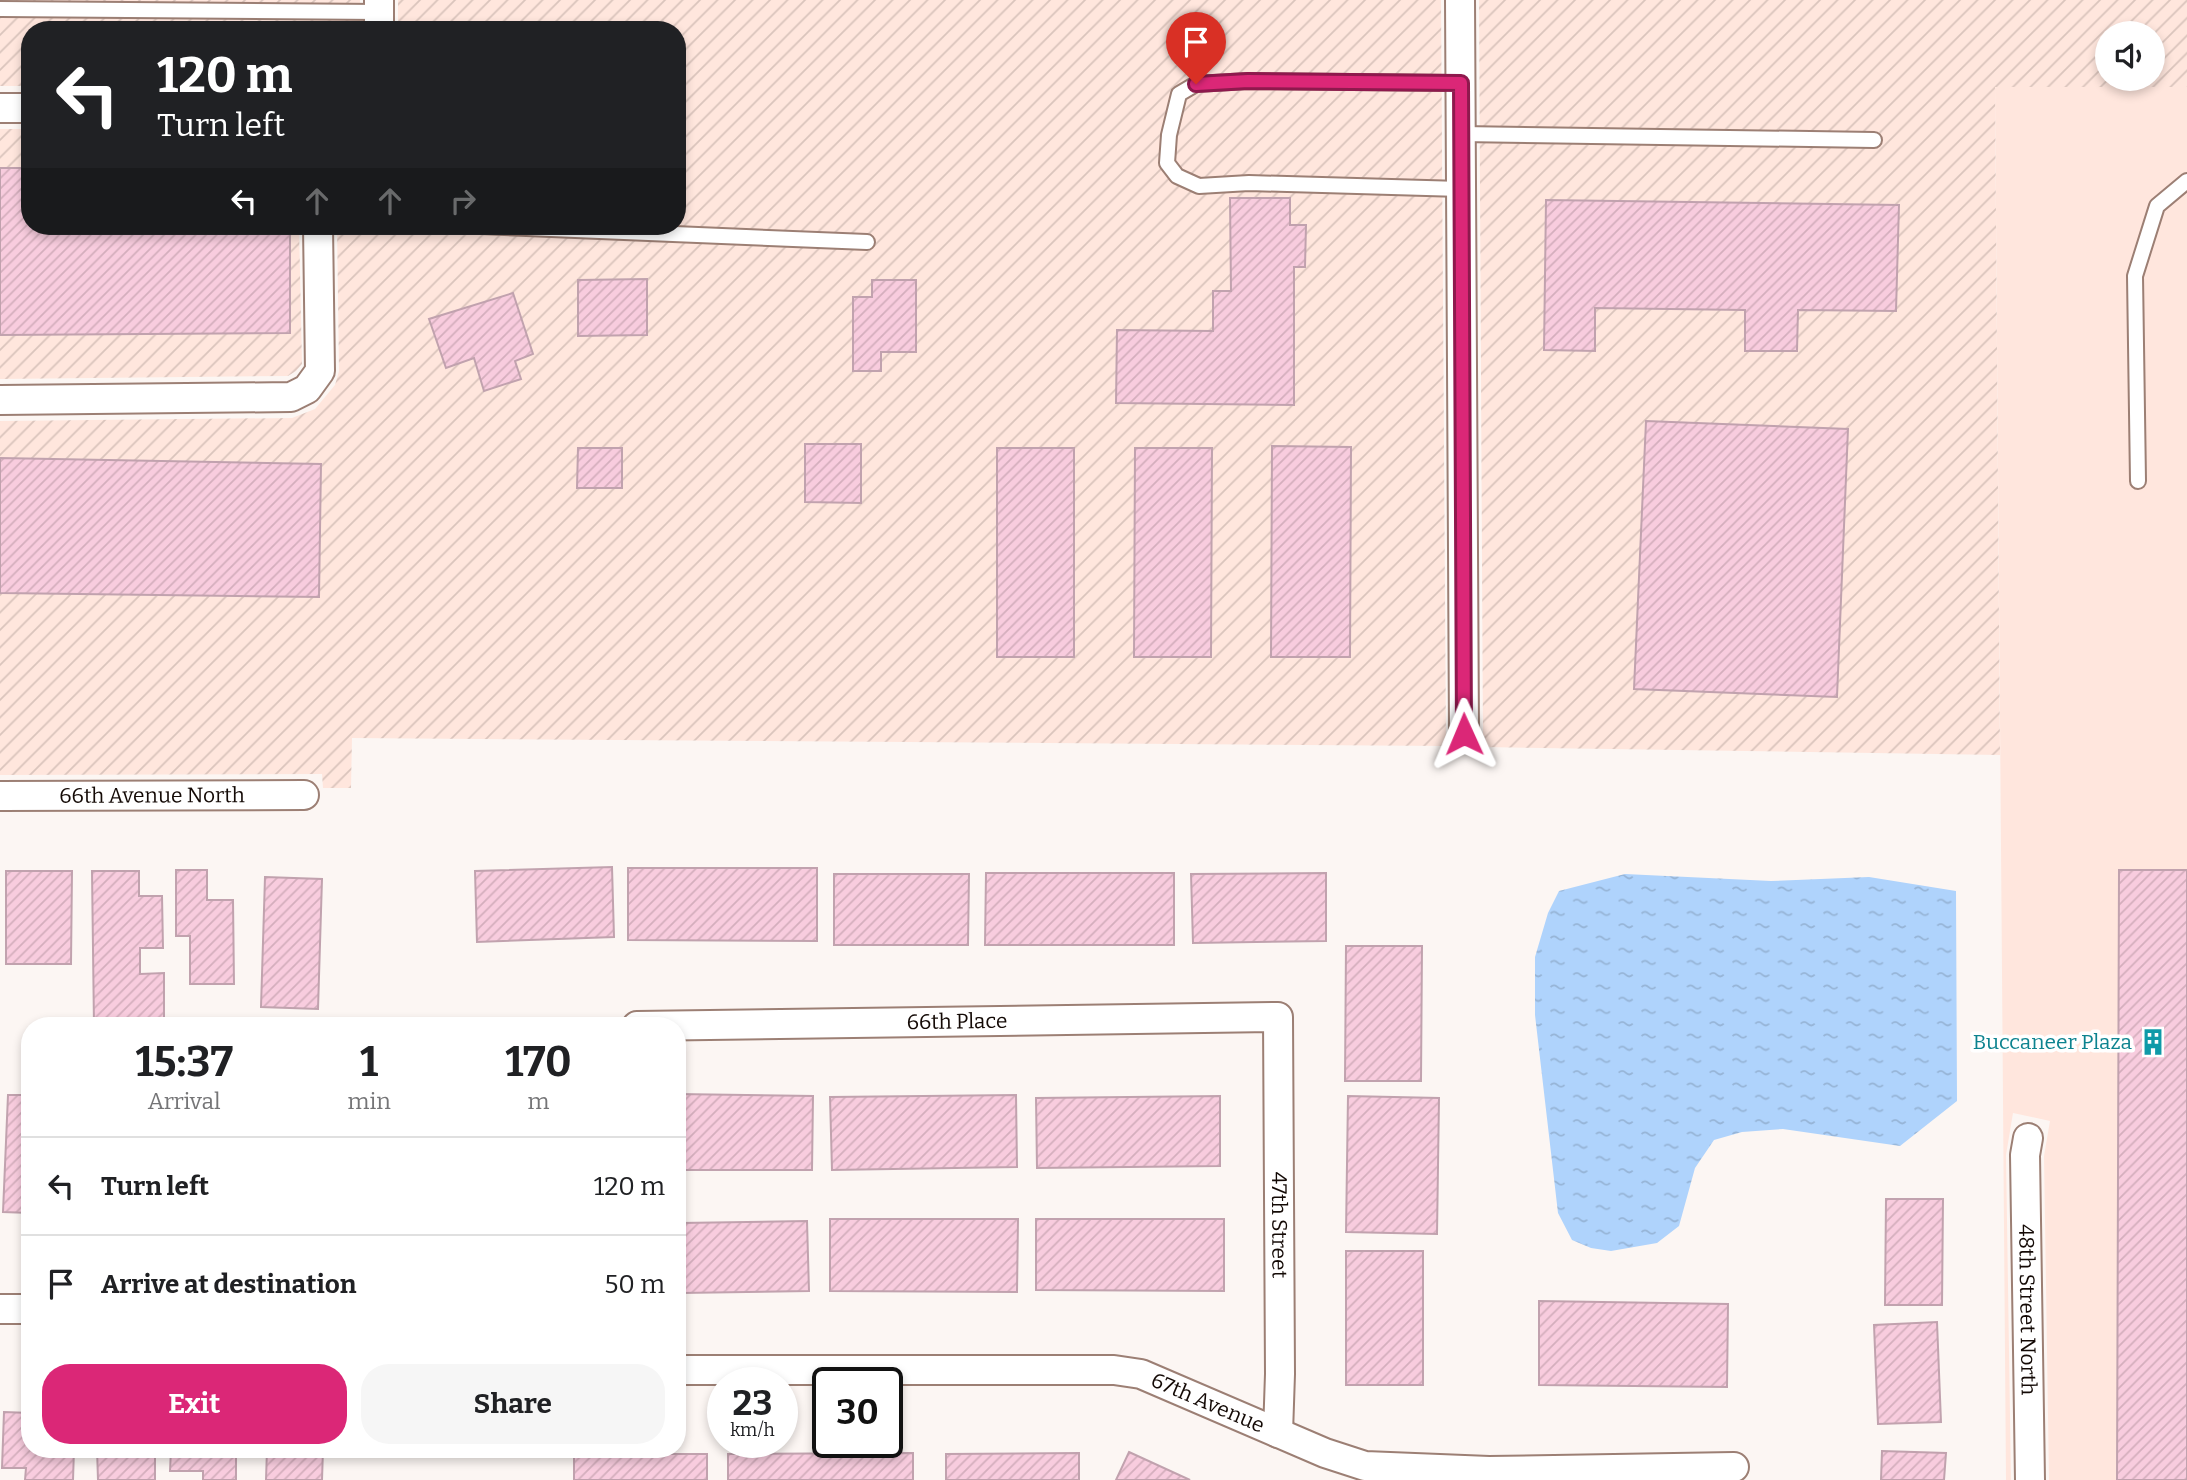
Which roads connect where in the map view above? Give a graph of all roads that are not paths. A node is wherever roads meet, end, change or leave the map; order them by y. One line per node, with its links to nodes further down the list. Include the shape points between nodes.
1 (1460, 0): 4 (street)
2 (0, 9): 3 (lane)
3 (379, 14)
4 (1461, 83): 7 (street); 10 (lane, via 1196,84 1179,94 1167,163 1177,176 1199,186 1249,183)
5 (0, 107): 6 (street)
6 (21, 108)
7 (1461, 134): 8 (lane); 10 (street)
8 (1874, 140)
9 (2187, 181): 15 (lane, via 2158,206 2135,275)
10 (1461, 189): 16 (street)
11 (686, 234): 13 (lane)
12 (318, 235): 14 (street, via 320,371 307,389 291,397)
13 (867, 242)
14 (0, 400)
15 (2137, 481)
16 (1464, 734)
17 (304, 795): 18 (street, 66th Avenue North)
18 (0, 796)
19 (1278, 1017): 20 (street, 66th Place); 25 (street, 47th Street)
20 (686, 1024)
21 (2028, 1138): 28 (street, 48th Street North)
22 (0, 1309): 23 (street)
23 (21, 1309)
24 (686, 1370): 25 (street, 67th Avenue, via 1114,1370 1141,1374)
25 (1278, 1433): 27 (street, 67th Avenue, via 1365,1466)
26 (1734, 1467): 27 (street, 67th Avenue)
27 (1489, 1475)
28 (2030, 1480)

